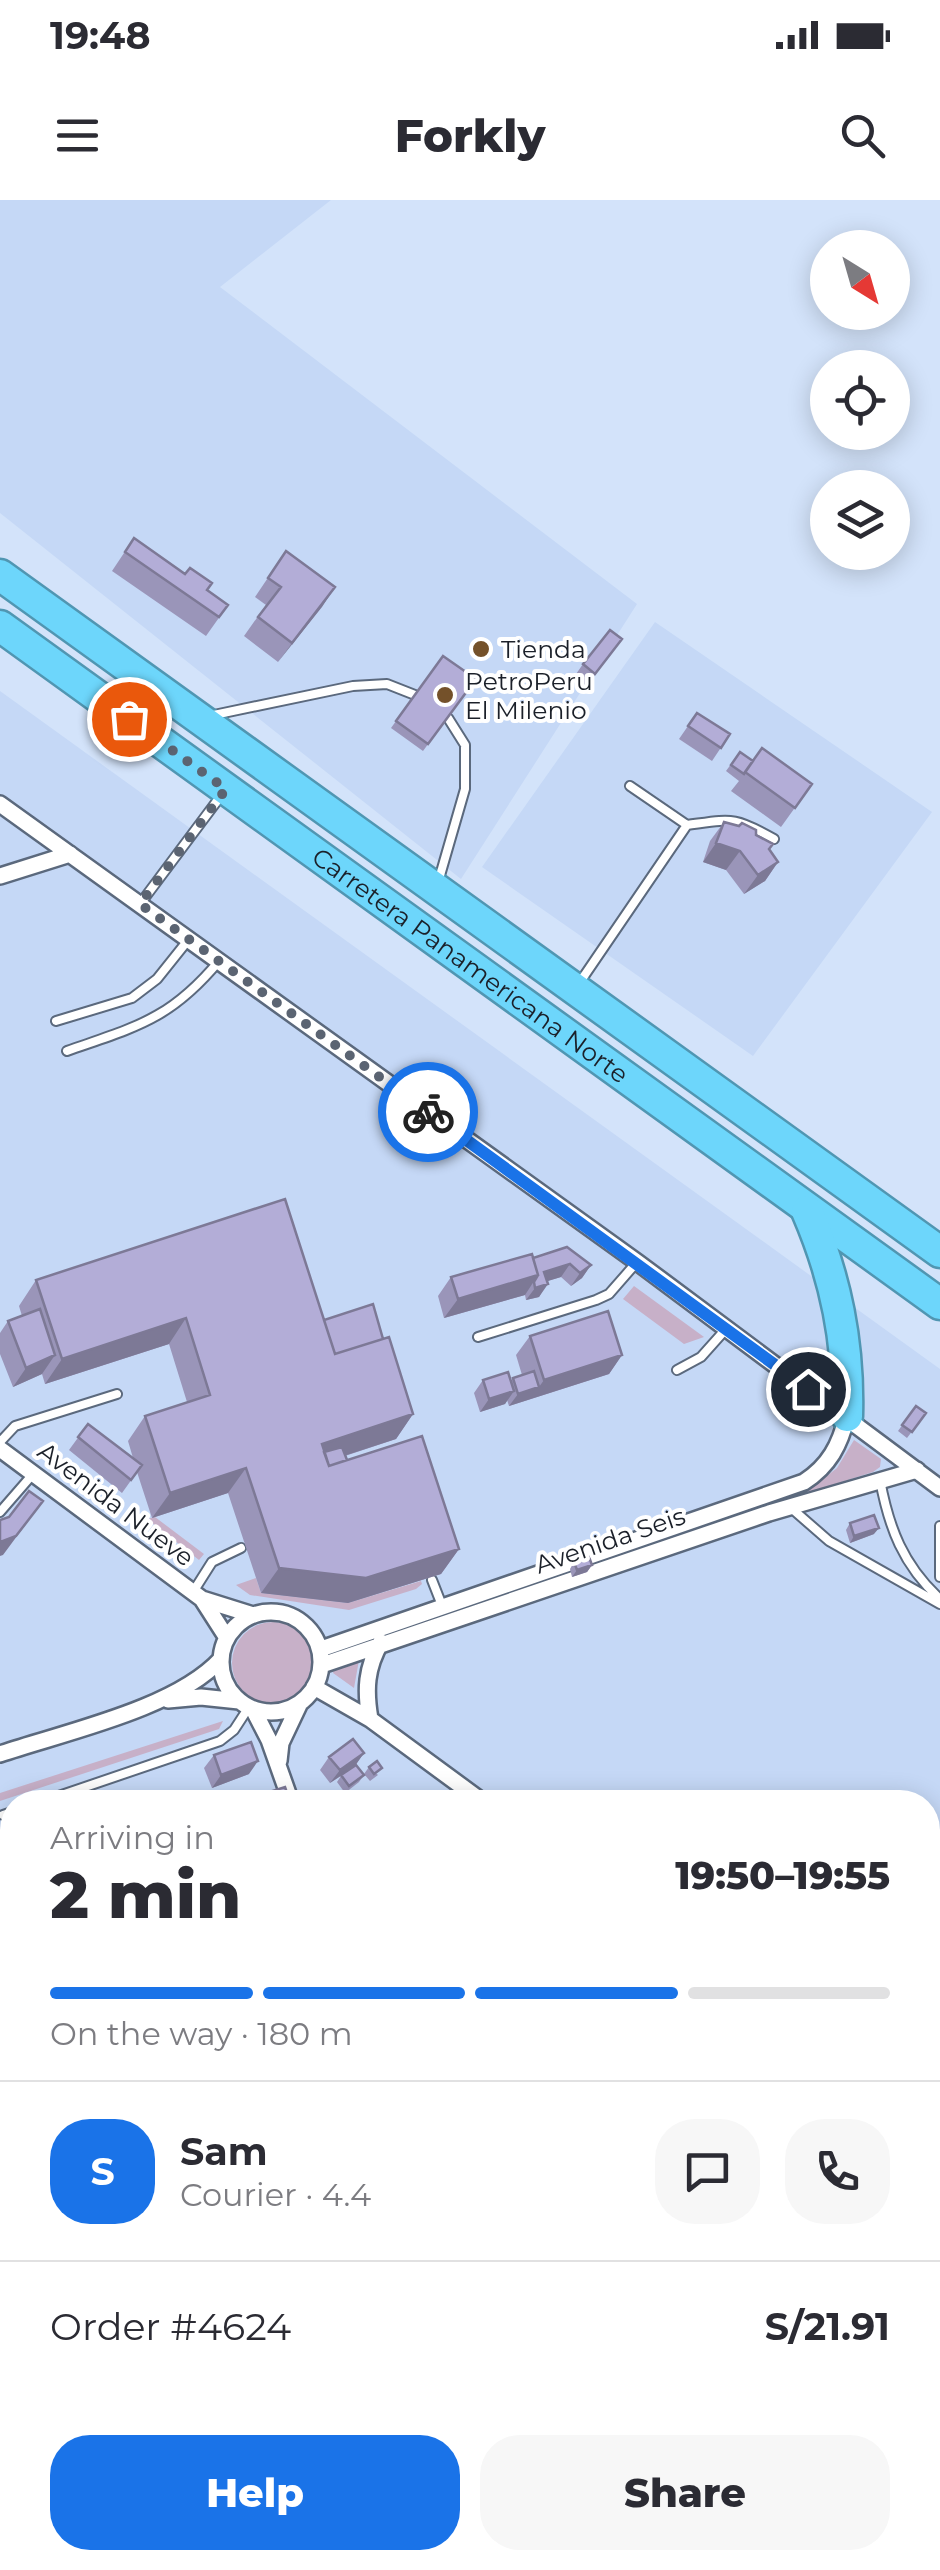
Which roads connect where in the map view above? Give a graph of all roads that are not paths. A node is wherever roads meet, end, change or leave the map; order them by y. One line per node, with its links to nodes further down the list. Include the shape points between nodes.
1 (0, 575): 4 (highway, Carretera Panamericana Norte)
2 (0, 626): 7 (highway, Carretera Panamericana Norte)
3 (415, 695): 4 (lane, via 387,684 353,686)
4 (198, 718): 13 (highway, Carretera Panamericana Norte)
5 (448, 718): 13 (lane, via 465,746 466,788)
6 (630, 786): 9 (lane)
7 (226, 789): 14 (lane); 21 (highway, Carretera Panamericana Norte)
8 (0, 804): 11 (street)
9 (687, 824): 10 (lane, via 740,820); 17 (lane)
10 (774, 839)
11 (70, 854): 12 (street); 14 (street)
12 (0, 876)
13 (437, 888): 17 (highway, Carretera Panamericana Norte)
14 (140, 904): 15 (street)
15 (189, 939): 16 (street); 18 (lane, via 169,967 132,998)
16 (218, 961): 20 (lane, via 153,1020); 24 (street)
17 (576, 988): 19 (highway, Carretera Panamericana Norte)
18 (56, 1021)
19 (628, 1026): 21 (highway); 23 (highway, Carretera Panamericana Norte)
20 (67, 1052)
21 (604, 1062): 22 (highway, Carretera Panamericana Norte)
22 (806, 1208): 25 (highway, Carretera Panamericana Norte); 30 (highway, via 826,1253 842,1318)
23 (940, 1252)
24 (637, 1262): 26 (street); 27 (lane, via 609,1294)
25 (940, 1304)
26 (726, 1329): 28 (lane, via 701,1357); 30 (street)
27 (478, 1337)
28 (676, 1370)
29 (118, 1394): 31 (lane, via 14,1426)
30 (847, 1416): 32 (street); 45 (street, Avenida Seis, via 835,1451 804,1482)
31 (0, 1445): 33 (street, Avenida Nueve)
32 (916, 1470): 34 (street, Avenida Seis); 35 (street)
33 (33, 1473): 37 (lane); 42 (street, Avenida Nueve)
34 (880, 1480): 36 (street, Avenida Seis); 43 (lane, via 891,1531)
35 (940, 1488)
36 (790, 1507): 43 (lane, via 829,1541); 45 (street, Avenida Seis)
37 (0, 1512)
38 (940, 1526): 40 (lane)
39 (241, 1548): 42 (lane, via 212,1562)
40 (940, 1577)
41 (432, 1580): 45 (lane)
42 (198, 1595): 44 (street, Avenida Nueve); 47 (street, Avenida Nueve)
43 (940, 1602)
44 (253, 1615): 47 (street); 49 (street, via 274,1611 304,1622)
45 (445, 1615): 46 (street, Avenida Seis); 48 (street, Avenida Seis)
46 (389, 1626): 48 (street); 49 (street, Avenida Seis)
47 (227, 1638): 50 (street)
48 (379, 1646): 49 (street, Avenida Seis); 55 (street, via 365,1691)
49 (321, 1657): 51 (street)
50 (220, 1659): 52 (street); 54 (street, via 228,1690)
51 (314, 1688): 53 (street); 55 (street)
52 (160, 1701): 54 (street, via 201,1697); 56 (street)
53 (299, 1704): 54 (street, via 268,1712); 57 (street)
54 (247, 1706): 57 (street); 58 (lane, via 220,1741)
55 (370, 1720): 60 (street)
56 (0, 1754)
57 (279, 1764): 59 (street)
58 (76, 1790)
59 (287, 1790)
60 (466, 1790)

